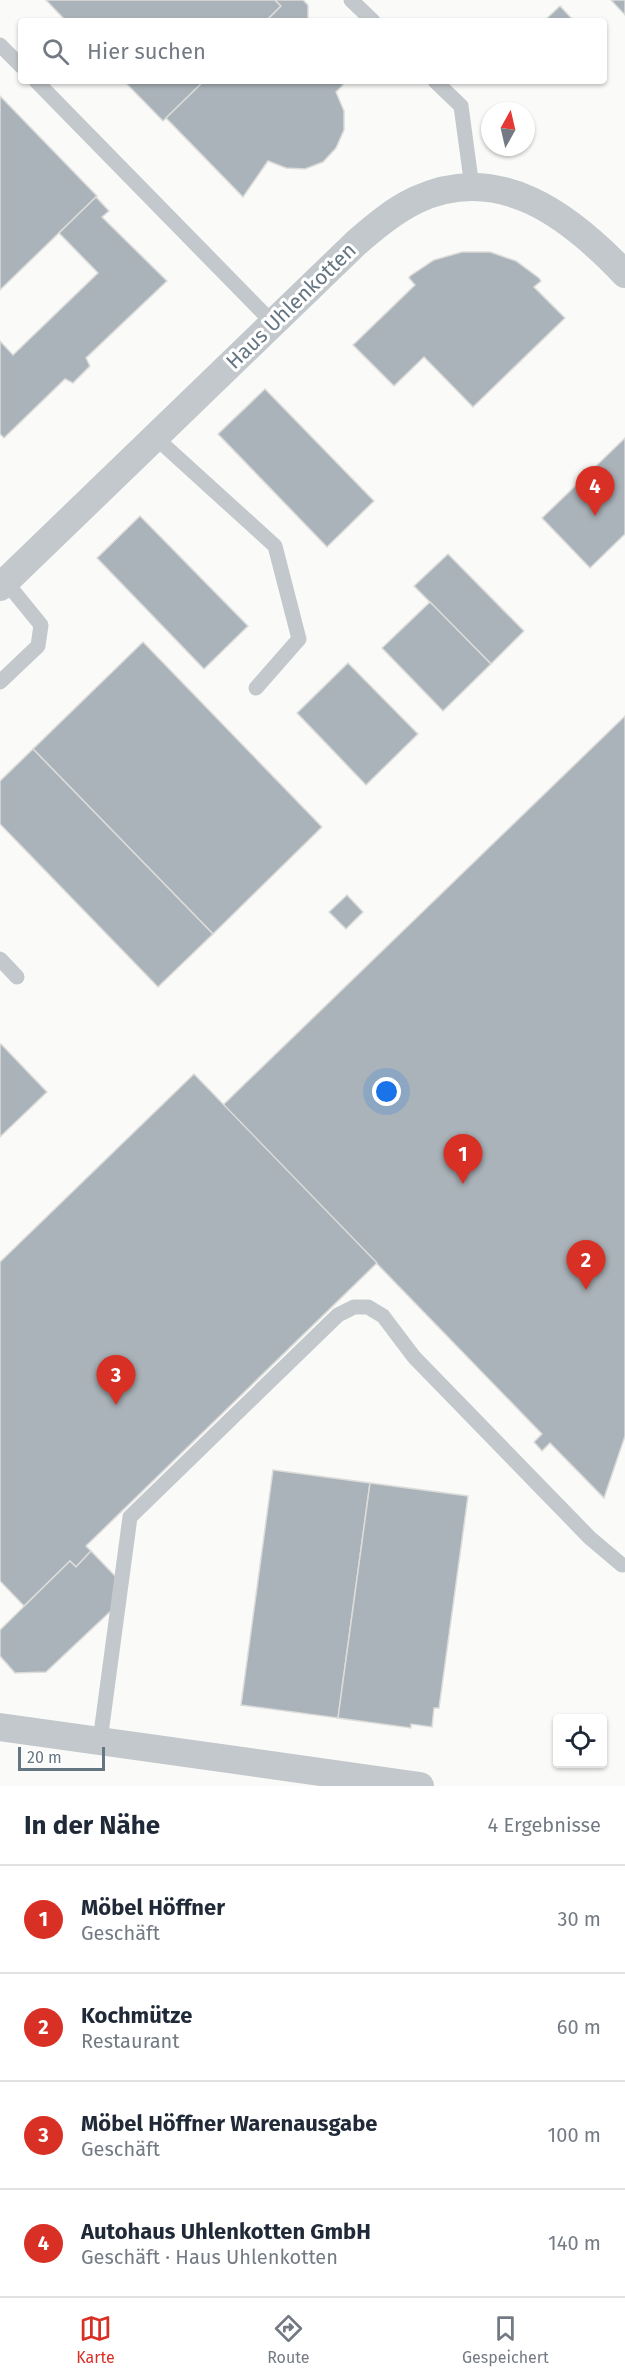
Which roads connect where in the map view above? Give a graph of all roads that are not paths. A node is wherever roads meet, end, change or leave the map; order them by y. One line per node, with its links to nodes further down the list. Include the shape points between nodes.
1 (351, 0): 2 (lane)
2 (370, 18)
3 (0, 45): 4 (lane)
4 (18, 63)
5 (39, 84): 9 (lane)
6 (438, 84): 7 (lane, via 461,106)
7 (472, 187): 8 (street, Haus Uhlenkotten, via 509,192 556,213); 9 (street, Haus Uhlenkotten, via 432,194 398,210 356,243)
8 (625, 274)
9 (273, 323): 10 (street, Haus Uhlenkotten)
10 (155, 437): 11 (street, Haus Uhlenkotten); 13 (lane, via 275,546 299,639)
11 (3, 584): 12 (lane, via 41,625 41,635 38,646)
12 (0, 682)
13 (256, 688)
14 (0, 959): 15 (lane)
15 (17, 977)
16 (622, 1565): 18 (lane, via 590,1538 414,1357 383,1316 368,1307 354,1307 338,1315 130,1517)
17 (0, 1727): 18 (street)
18 (100, 1741): 19 (street)
19 (420, 1786)

